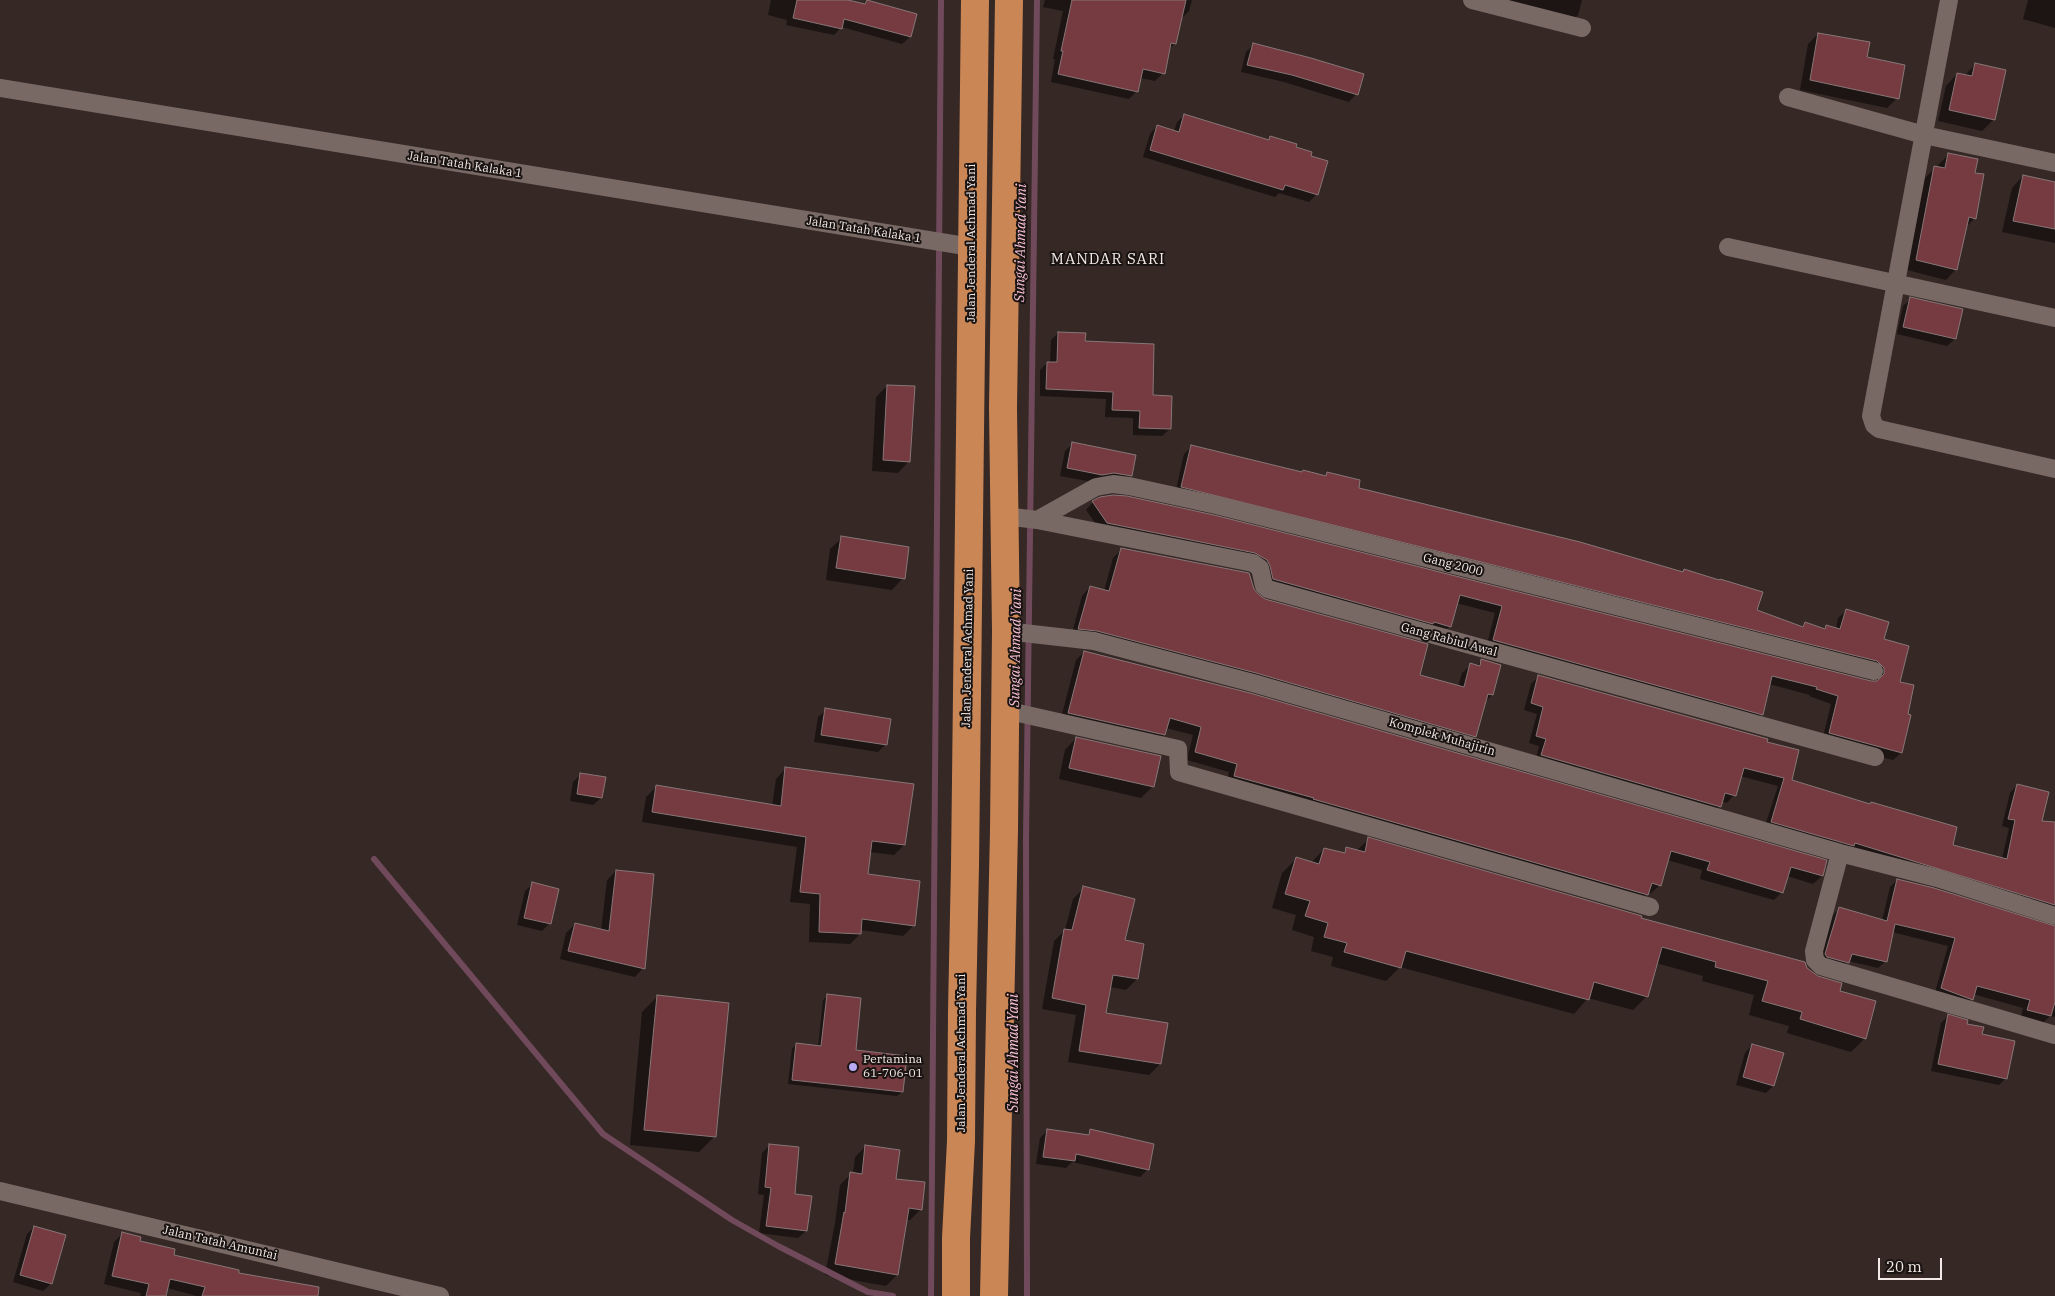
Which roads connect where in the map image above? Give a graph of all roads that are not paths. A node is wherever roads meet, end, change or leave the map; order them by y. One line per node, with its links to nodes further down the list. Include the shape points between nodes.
1 (975, 0): 10 (highway, Jalan Jenderal Achmad Yani)
2 (1009, 0): 15 (highway)
3 (1472, 0): 5 (street)
4 (1949, 0): 8 (street)
5 (1582, 28)
6 (0, 88): 10 (street, Jalan Tatah Kalaka 1)
7 (1788, 97): 8 (street)
8 (1924, 135): 9 (street); 12 (street)
9 (2055, 163)
10 (960, 246): 14 (highway, Jalan Jenderal Achmad Yani)
11 (1728, 247): 12 (street)
12 (1897, 283): 13 (street); 16 (street, via 1871,416 1874,425 1892,433)
13 (2055, 318)
14 (971, 404): 15 (highway); 28 (highway, Jalan Jenderal Achmad Yani, via 966,864)
15 (1003, 408): 17 (highway)
16 (2055, 469)
17 (1021, 518): 18 (highway); 19 (street, Gang 2000, via 1096,488 1113,484 1129,486 1216,505); 21 (street, Gang Rabiul Awal, via 1253,563 1260,568 1268,590)
18 (1013, 632): 20 (highway); 22 (street, Komplek Muhajirin, via 1094,641 1253,683)
19 (1874, 671)
20 (1019, 713): 23 (street, via 1178,749 1179,772); 29 (highway)
21 (1875, 757)
22 (1840, 853): 24 (street, Komplek Muhajirin, via 1937,878); 25 (street, via 1814,951 1821,966)
23 (1650, 907)
24 (2055, 916)
25 (2055, 1035)
26 (0, 1190): 27 (street, Jalan Tatah Amuntai)
27 (440, 1296)
28 (956, 1296)
29 (994, 1296)

